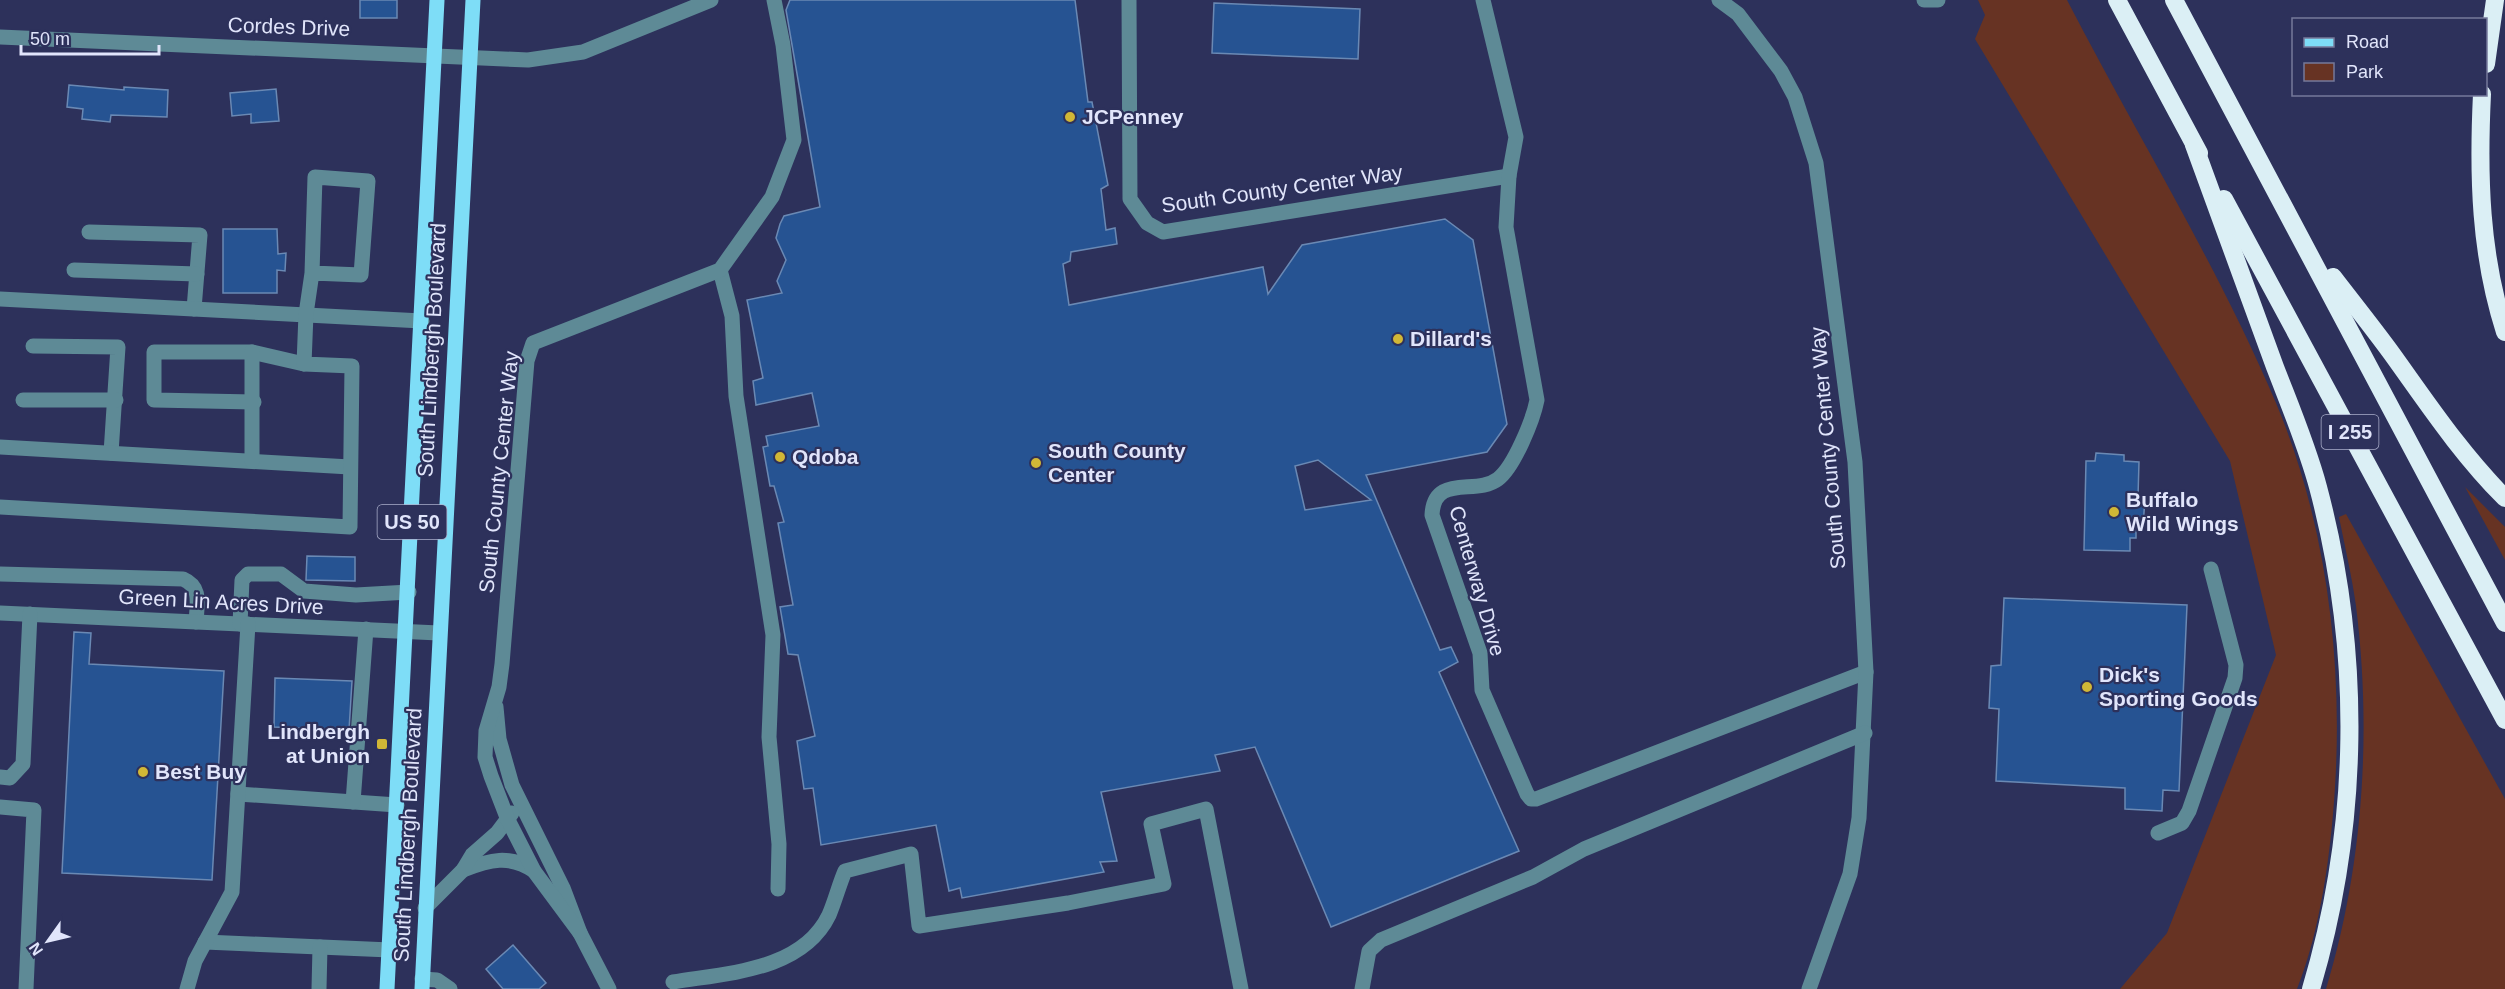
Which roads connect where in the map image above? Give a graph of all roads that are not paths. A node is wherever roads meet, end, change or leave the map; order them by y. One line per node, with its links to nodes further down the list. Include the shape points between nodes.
1 (437, 0): 14 (main road, South Lindbergh Boulevard / US 50)
2 (473, 0): 15 (main road, South Lindbergh Boulevard / US 50)
3 (711, 0): 15 (street, via 583,52 528,60)
4 (774, 0): 23 (street, via 794,140 772,197)
5 (1129, 0): 19 (street, South County Center Way, via 1130,199 1147,223 1162,232)
6 (1483, 0): 19 (street, Centerway Drive, via 1516,137)
7 (1719, 0): 54 (street, South County Center Way, via 1738,14 1781,70 1795,97 1816,163 1855,462)
8 (1924, 0): 9 (street)
9 (1938, 0)
10 (2117, 0): 18 (highway, I 255)
11 (2174, 0): 21 (highway, I 255)
12 (2495, 0): 16 (highway)
13 (0, 38): 14 (street, Cordes Drive)
14 (435, 54): 15 (street, Cordes Drive); 29 (main road, South Lindbergh Boulevard / US 50)
15 (469, 56): 53 (main road, South Lindbergh Boulevard / US 50)
16 (2487, 57)
17 (2482, 96): 30 (highway, via 2478,160 2482,232)
18 (2194, 145): 56 (highway, I 255); 85 (highway, via 2318,486 2342,599 2350,688 2349,786 2338,875)
19 (1509, 176): 54 (street, Centerway Drive, via 1506,227 1537,400 1534,418 1501,477 1438,495 1432,515 1480,653 1482,690 1527,794 1536,799)
20 (89, 232): 25 (street, via 200,236)
21 (2305, 241): 41 (highway, via 2434,416); 49 (highway, I 255)
22 (74, 270): 25 (street)
23 (720, 270): 55 (street, South County Center Way, via 533,343 527,361 502,664); 68 (street, via 732,316 736,396 773,635 769,737 779,844)
24 (312, 273): 24 (street, via 315,177 368,181 361,275); 28 (street)
25 (196, 274): 27 (street)
26 (0, 299): 27 (street)
27 (194, 309): 28 (street)
28 (306, 314): 29 (street); 33 (street)
29 (422, 321): 45 (main road, South Lindbergh Boulevard / US 50)
30 (2505, 332)
31 (33, 346): 35 (street, via 118,347)
32 (252, 352): 33 (street); 36 (street); 36 (street, via 154,352 154,400)
33 (304, 364): 40 (street, via 352,366)
34 (23, 400): 35 (street)
35 (116, 400): 38 (street)
36 (254, 402): 39 (street)
37 (0, 447): 38 (street)
38 (111, 453): 39 (street)
39 (252, 461): 40 (street)
40 (350, 466): 42 (street, via 350,527)
41 (2505, 498)
42 (0, 507)
43 (2211, 569): 65 (street, via 2236,665 2235,678 2189,811 2182,823)
44 (0, 574): 48 (street, via 183,579 197,591)
45 (409, 592): 50 (street, via 356,595 304,591 281,574 248,574 242,580); 52 (main road, South Lindbergh Boulevard / US 50)
46 (0, 613): 47 (street, Green Lin Acres Drive)
47 (30, 614): 48 (street, Green Lin Acres Drive); 58 (street, via 23,764 10,778)
48 (196, 622): 50 (street, Green Lin Acres Drive)
49 (2505, 623)
50 (244, 624): 51 (street, Green Lin Acres Drive); 59 (street)
51 (366, 629): 52 (street, Green Lin Acres Drive); 61 (street)
52 (407, 631): 53 (street, Green Lin Acres Drive); 62 (main road, South Lindbergh Boulevard / US 50)
53 (439, 633): 69 (main road, South Lindbergh Boulevard / US 50)
54 (1866, 672): 57 (street, South County Center Way)
55 (495, 702): 60 (street, South County Center Way, via 499,739); 64 (street, South County Center Way, via 486,731 485,757)
56 (2505, 720)
57 (1865, 733): 83 (street, via 1589,847 1533,877 1381,940 1369,951); 84 (street, South County Center Way, via 1850,874)
58 (0, 777)
59 (238, 794): 61 (street); 71 (street, via 232,892)
60 (519, 799): 64 (street); 70 (street, South County Center Way, via 563,888)
61 (353, 802): 62 (street)
62 (397, 805): 73 (main road, South Lindbergh Boulevard / US 50)
63 (0, 807): 76 (street, via 34,810)
64 (508, 820): 66 (street, via 472,855); 67 (street, South County Center Way)
65 (2158, 833)
66 (463, 870): 67 (street, via 498,859 520,861); 69 (street)
67 (534, 871): 70 (street, South County Center Way)
68 (778, 889)
69 (425, 908): 75 (main road, South Lindbergh Boulevard / US 50)
70 (580, 933): 81 (street, South County Center Way)
71 (205, 942): 72 (street); 77 (street)
72 (320, 947): 73 (street); 78 (street)
73 (390, 950): 79 (main road, South Lindbergh Boulevard / US 50)
74 (673, 982): 82 (street, via 765,966 804,946 828,917 845,871 911,854 919,926 1164,884 1151,824 1206,809)
75 (422, 984): 80 (street, via 437,980)
76 (26, 989)
77 (188, 989)
78 (319, 989)
79 (387, 989)
80 (450, 989)
81 (609, 989)
82 (1241, 989)
83 (1362, 989)
84 (1809, 989)
85 (2311, 989)

